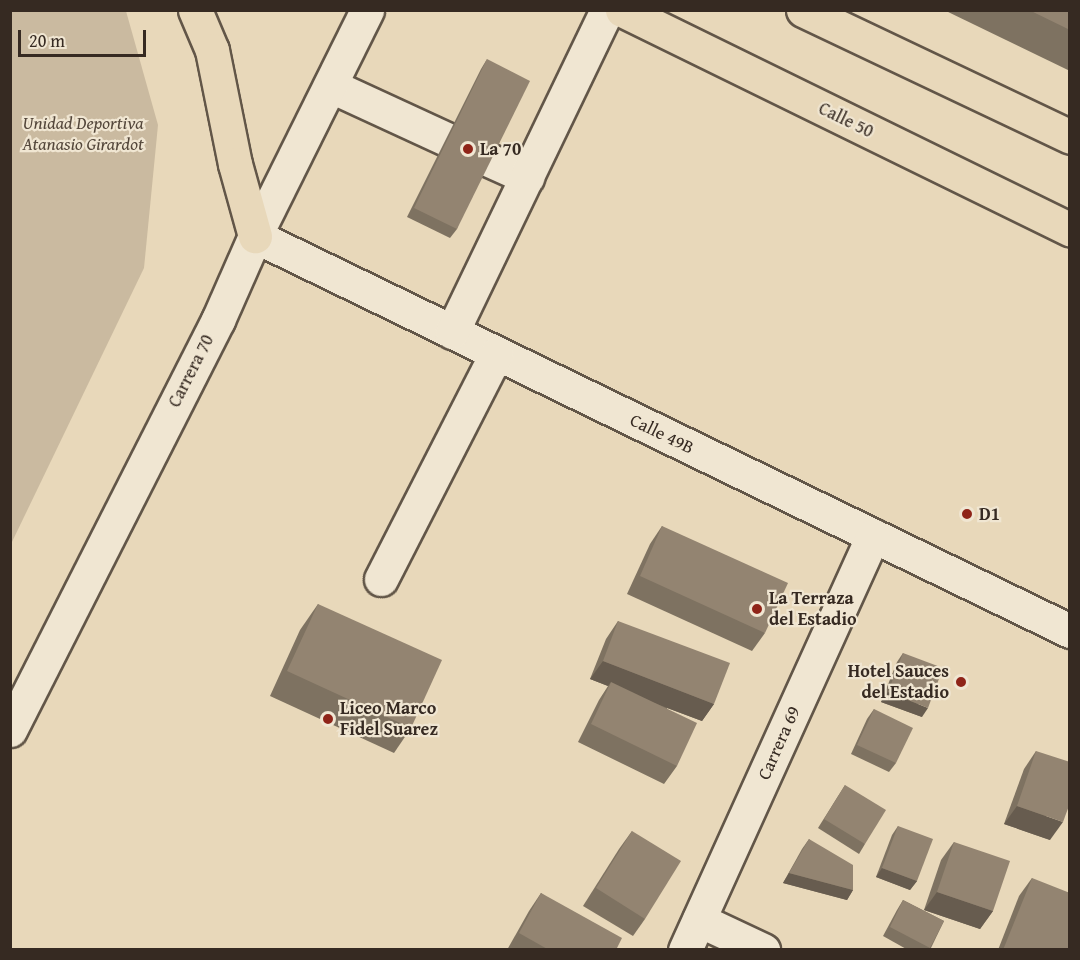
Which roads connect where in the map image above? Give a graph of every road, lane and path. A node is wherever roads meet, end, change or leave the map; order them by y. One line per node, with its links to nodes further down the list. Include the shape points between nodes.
1 (195, 10): 12 (main road, via 212,50 235,164)
2 (367, 10): 6 (street, Carrera 70)
3 (607, 10): 10 (street)
4 (622, 10): 11 (main road, Calle 50)
5 (803, 10): 7 (main road)
6 (331, 86): 8 (street); 12 (street, Carrera 70)
7 (1070, 137)
8 (446, 139)
9 (489, 160): 10 (street)
10 (527, 177): 13 (street)
11 (1070, 230)
12 (255, 236): 13 (street, Calle 49B); 18 (street, Carrera 70, via 218,320)
13 (452, 332): 14 (street, Calle 49B)
14 (496, 354): 15 (street, Calle 49B); 16 (street)
15 (873, 536): 17 (street, Calle 49B); 19 (street, Carrera 69)
16 (381, 579)
17 (1070, 631)
18 (10, 730)
19 (699, 920): 20 (street, Carrera 69); 21 (street)
20 (686, 950)
21 (763, 950)

